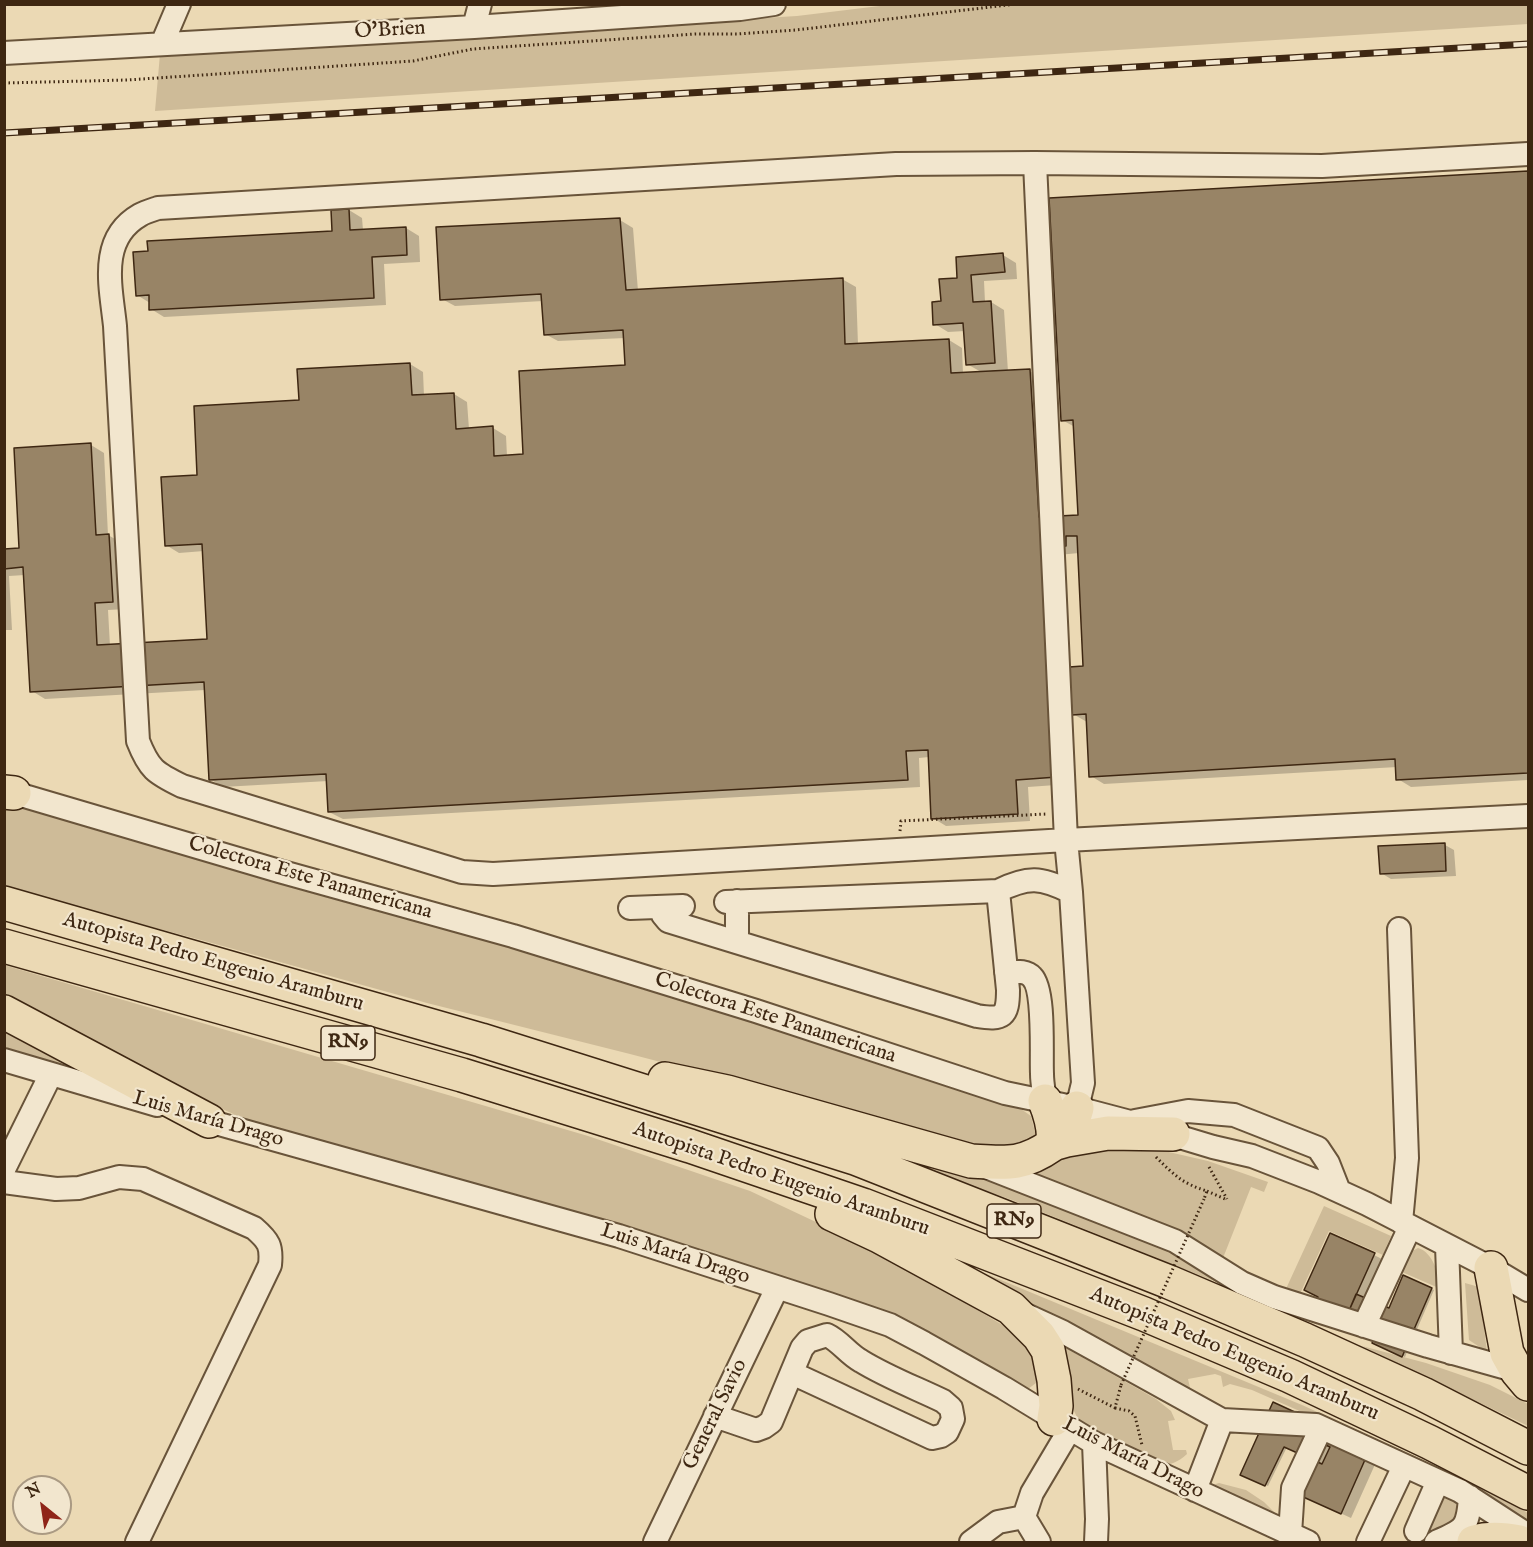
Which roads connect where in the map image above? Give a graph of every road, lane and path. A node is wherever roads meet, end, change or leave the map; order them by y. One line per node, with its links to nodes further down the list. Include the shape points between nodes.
1 (179, 4): 9 (street)
2 (480, 4): 8 (street)
3 (774, 4): 7 (street, O'Brien)
4 (1016, 4): 11 (path, via 796,30 473,49 413,62 127,80)
5 (1255, 4): 6 (path)
6 (1271, 4)
7 (739, 7): 8 (street, O'Brien)
8 (474, 27): 9 (street, O'Brien)
9 (162, 44): 10 (street, O'Brien)
10 (4, 53)
11 (4, 83)
12 (1528, 154): 13 (street, via 1322,166)
13 (1035, 163): 17 (street); 18 (street, via 896,164 158,208 139,216 122,230 112,249 138,741 153,770 182,786 462,872)
14 (8, 792): 33 (street, Colectora Este Panamericana, via 513,936 1005,1093)
15 (1054, 814): 18 (path, via 901,822)
16 (1528, 816): 17 (street)
17 (1066, 840): 18 (street); 20 (street)
18 (899, 850)
19 (998, 891): 20 (street, via 1036,880); 26 (street, via 731,901); 28 (street)
20 (1071, 892): 34 (street, via 1083,1083)
21 (4, 903): 30 (highway, Autopista Pedro Eugenio Aramburu / RN9)
22 (683, 906): 23 (street)
23 (661, 907): 24 (street); 26 (street, via 668,921)
24 (630, 908)
25 (1399, 929): 46 (street)
26 (737, 942): 28 (street, via 988,1018 1006,1012)
27 (4, 946): 39 (highway, Autopista Pedro Eugenio Aramburu / RN9, via 462,1076)
28 (1006, 972): 33 (street, via 1028,974 1037,985)
29 (4, 1012): 35 (highway)
30 (480, 1040): 40 (highway, via 727,1092); 63 (highway, Autopista Pedro Eugenio Aramburu / RN9, via 855,1158 1305,1340)
31 (4, 1060): 32 (street, Luis María Drago)
32 (51, 1074): 35 (street, Luis María Drago); 42 (street)
33 (1045, 1101): 34 (street, Colectora Este Panamericana); 37 (highway, via 1053,1126)
34 (1077, 1108): 36 (street, Colectora Este Panamericana); 37 (highway, via 1071,1127)
35 (209, 1121): 49 (street, Luis María Drago, via 619,1236)
36 (1130, 1122): 38 (street, Colectora Este Panamericana); 45 (street, via 1188,1111 1234,1115 1318,1148)
37 (1053, 1144): 38 (highway, via 1108,1133); 40 (highway, via 1027,1159 1006,1163)
38 (1164, 1145): 44 (path, via 1174,1175); 45 (street, Colectora Este Panamericana, via 1213,1147 1252,1156)
39 (690, 1146): 51 (highway, via 879,1236); 68 (highway, Autopista Pedro Eugenio Aramburu / RN9, via 863,1205 1144,1314 1290,1376)
40 (971, 1161): 52 (street, via 1175,1241 1237,1280 1264,1292)
41 (1208, 1164): 44 (path, via 1227,1199)
42 (4, 1169)
43 (4, 1182): 74 (street, via 56,1190 119,1177 143,1179 254,1228 266,1239 271,1251 270,1265)
44 (1207, 1191): 57 (path, bridge, via 1121,1385)
45 (1339, 1191): 46 (street, Colectora Este Panamericana)
46 (1406, 1224): 47 (street, Colectora Este Panamericana); 52 (street)
47 (1447, 1246): 48 (street, Colectora Este Panamericana); 53 (street)
48 (1491, 1268): 50 (street, Colectora Este Panamericana); 55 (highway, via 1507,1353)
49 (777, 1288): 58 (street, General Savio); 60 (street, Luis María Drago, via 890,1325)
50 (1528, 1290)
51 (1011, 1308): 59 (street, via 1063,1332); 60 (highway, via 1048,1350)
52 (1364, 1326): 53 (street)
53 (1451, 1353): 55 (street)
54 (792, 1373): 54 (street, via 808,1341 827,1335 862,1362 943,1401 951,1408 953,1419 947,1432 932,1438); 58 (street, via 771,1422 764,1427 756,1430)
55 (1523, 1377)
56 (1100, 1399): 57 (path)
57 (1115, 1408): 64 (path, via 1135,1416)
58 (715, 1416): 75 (street, General Savio)
59 (1222, 1420): 61 (street); 67 (street)
60 (1062, 1424): 62 (street, Luis María Drago); 70 (street)
61 (1321, 1428): 65 (street); 73 (street, via 1293,1488)
62 (1094, 1443): 64 (street, Luis María Drago); 78 (street)
63 (1528, 1448)
64 (1143, 1466): 67 (street, Luis María Drago)
65 (1404, 1466): 66 (street); 79 (street)
66 (1438, 1481): 69 (street); 71 (street)
67 (1195, 1490): 73 (street, Luis María Drago)
68 (1528, 1493)
69 (1470, 1497): 72 (street); 80 (street, via 1463,1528)
70 (1024, 1517): 76 (street, via 998,1522); 77 (street)
71 (1416, 1531)
72 (1528, 1535)
73 (1299, 1538)
74 (137, 1542)
75 (655, 1542)
76 (971, 1542)
77 (1039, 1542)
78 (1096, 1542)
79 (1368, 1542)
80 (1436, 1542)
81 (1474, 1542): 82 (highway)
82 (1519, 1542)

